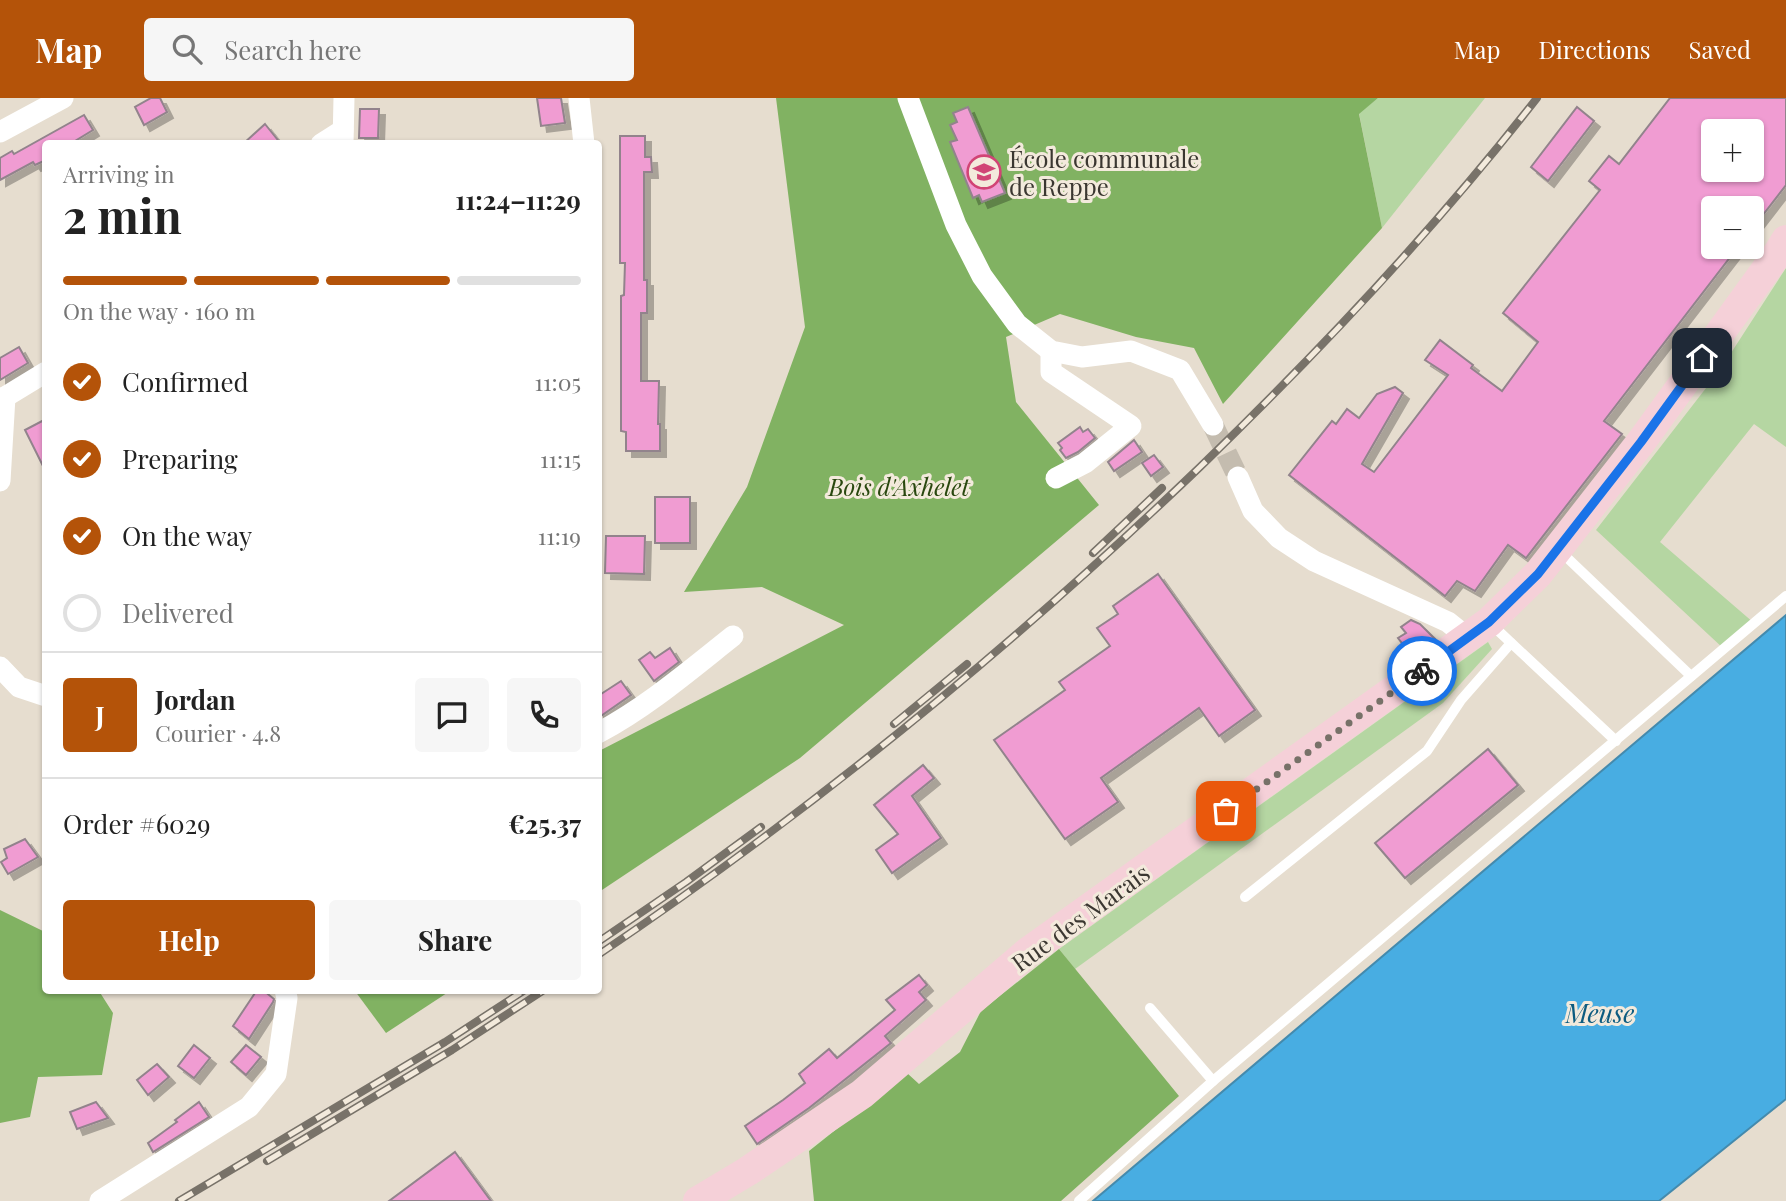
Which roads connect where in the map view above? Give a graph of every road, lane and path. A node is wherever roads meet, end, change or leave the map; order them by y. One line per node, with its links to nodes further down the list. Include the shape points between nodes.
1 (63, 98): 5 (street)
2 (344, 98): 6 (street)
3 (579, 98): 7 (street)
4 (908, 98): 9 (street, via 956,225 982,276 1017,324)
5 (0, 132)
6 (343, 136)
7 (584, 140)
8 (1786, 240): 16 (main road, Rue des Marais)
9 (1051, 351): 12 (street, via 1082,357 1131,351 1180,370); 14 (street, via 1051,372 1131,426 1085,463)
10 (42, 374): 11 (street)
11 (3, 398): 15 (street)
12 (1213, 425)
13 (1238, 477): 18 (street, via 1253,511 1279,538 1314,561 1448,622)
14 (1056, 478)
15 (0, 481)
16 (1558, 549): 18 (main road, Rue des Marais); 22 (lane)
17 (1786, 596): 22 (lane)
18 (1478, 630): 20 (lane); 31 (main road, Rue des Marais, via 1028,952 862,1094)
19 (733, 636): 24 (street, via 641,707)
20 (1511, 643): 25 (lane); 26 (lane, via 1461,700 1426,751)
21 (0, 667): 23 (street, via 19,687)
22 (1691, 676): 25 (lane)
23 (42, 695)
24 (602, 731)
25 (1616, 741): 29 (lane)
26 (1245, 897)
27 (286, 994): 30 (street, via 276,1074 249,1107)
28 (1150, 1008): 29 (lane)
29 (1213, 1081): 32 (lane)
30 (100, 1201)
31 (698, 1201)
32 (1079, 1201)

